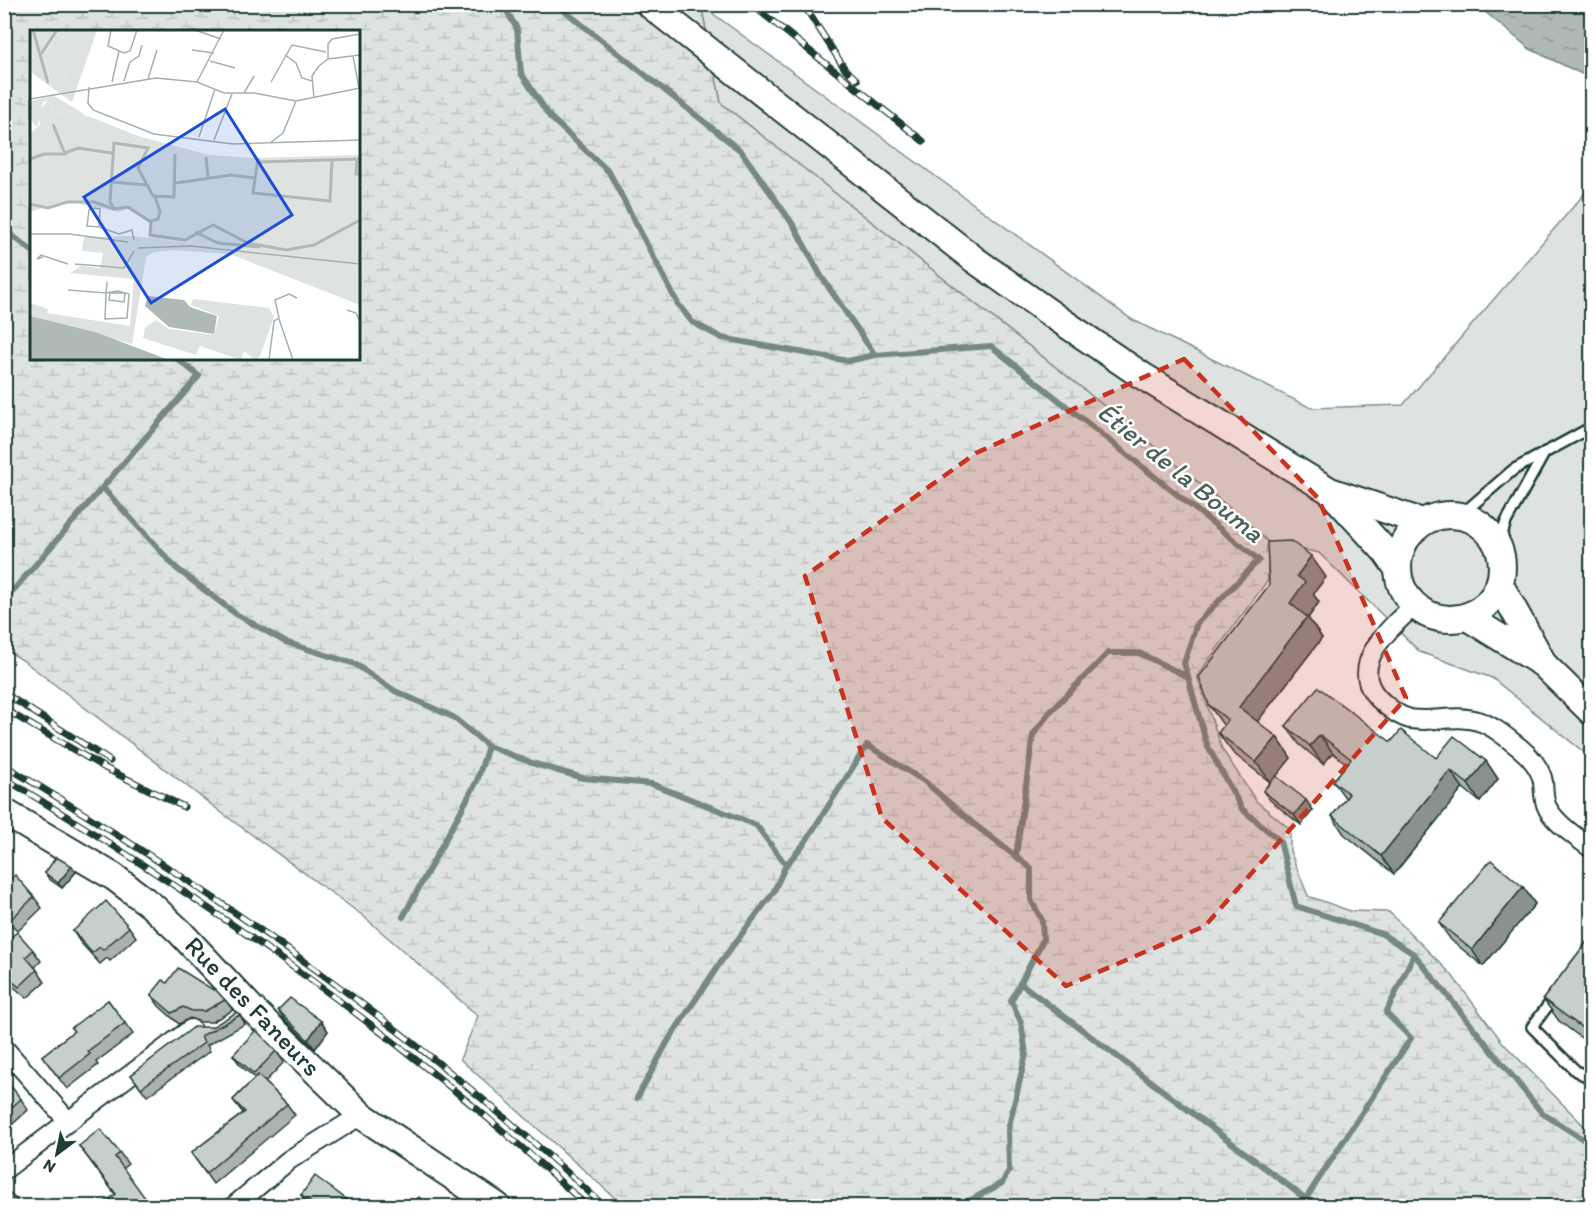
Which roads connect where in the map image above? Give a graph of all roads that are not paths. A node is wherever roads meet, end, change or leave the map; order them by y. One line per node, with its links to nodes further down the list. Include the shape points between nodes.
1 (649, 4): 4 (main road, via 1001,279 1142,375)
2 (1592, 427): 3 (lane)
3 (1545, 452): 5 (lane, via 1513,470); 7 (lane, via 1506,522)
4 (1330, 491): 6 (main road); 8 (main road)
5 (1461, 515): 6 (main road, via 1441,515); 7 (main road, via 1481,524)
6 (1422, 522): 8 (main road, via 1403,543)
7 (1498, 546): 9 (main road, via 1503,565)
8 (1398, 569): 10 (main road, via 1402,589)
9 (1500, 585): 11 (main road, via 1489,602); 12 (main road)
10 (1414, 605): 11 (main road, via 1440,618); 15 (street, via 1377,643 1368,664 1368,679 1376,696 1389,709 1407,718 1458,717 1498,731 1536,765 1543,780 1547,808)
11 (1467, 617): 12 (main road)
12 (1543, 664): 13 (main road)
13 (1592, 712)
14 (4, 812): 20 (main road, Rue des Faneurs, via 114,877 151,905 180,932 246,1011)
15 (1592, 849)
16 (1558, 990): 19 (lane, via 1532,1027 1575,1071)
17 (197, 1029): 21 (street)
18 (4, 1048): 21 (street)
19 (1592, 1079)
20 (361, 1115): 23 (street, via 289,1160); 24 (main road, Rue des Faneurs)
21 (67, 1120): 22 (street)
22 (4, 1170)
23 (234, 1206)
24 (497, 1206)

